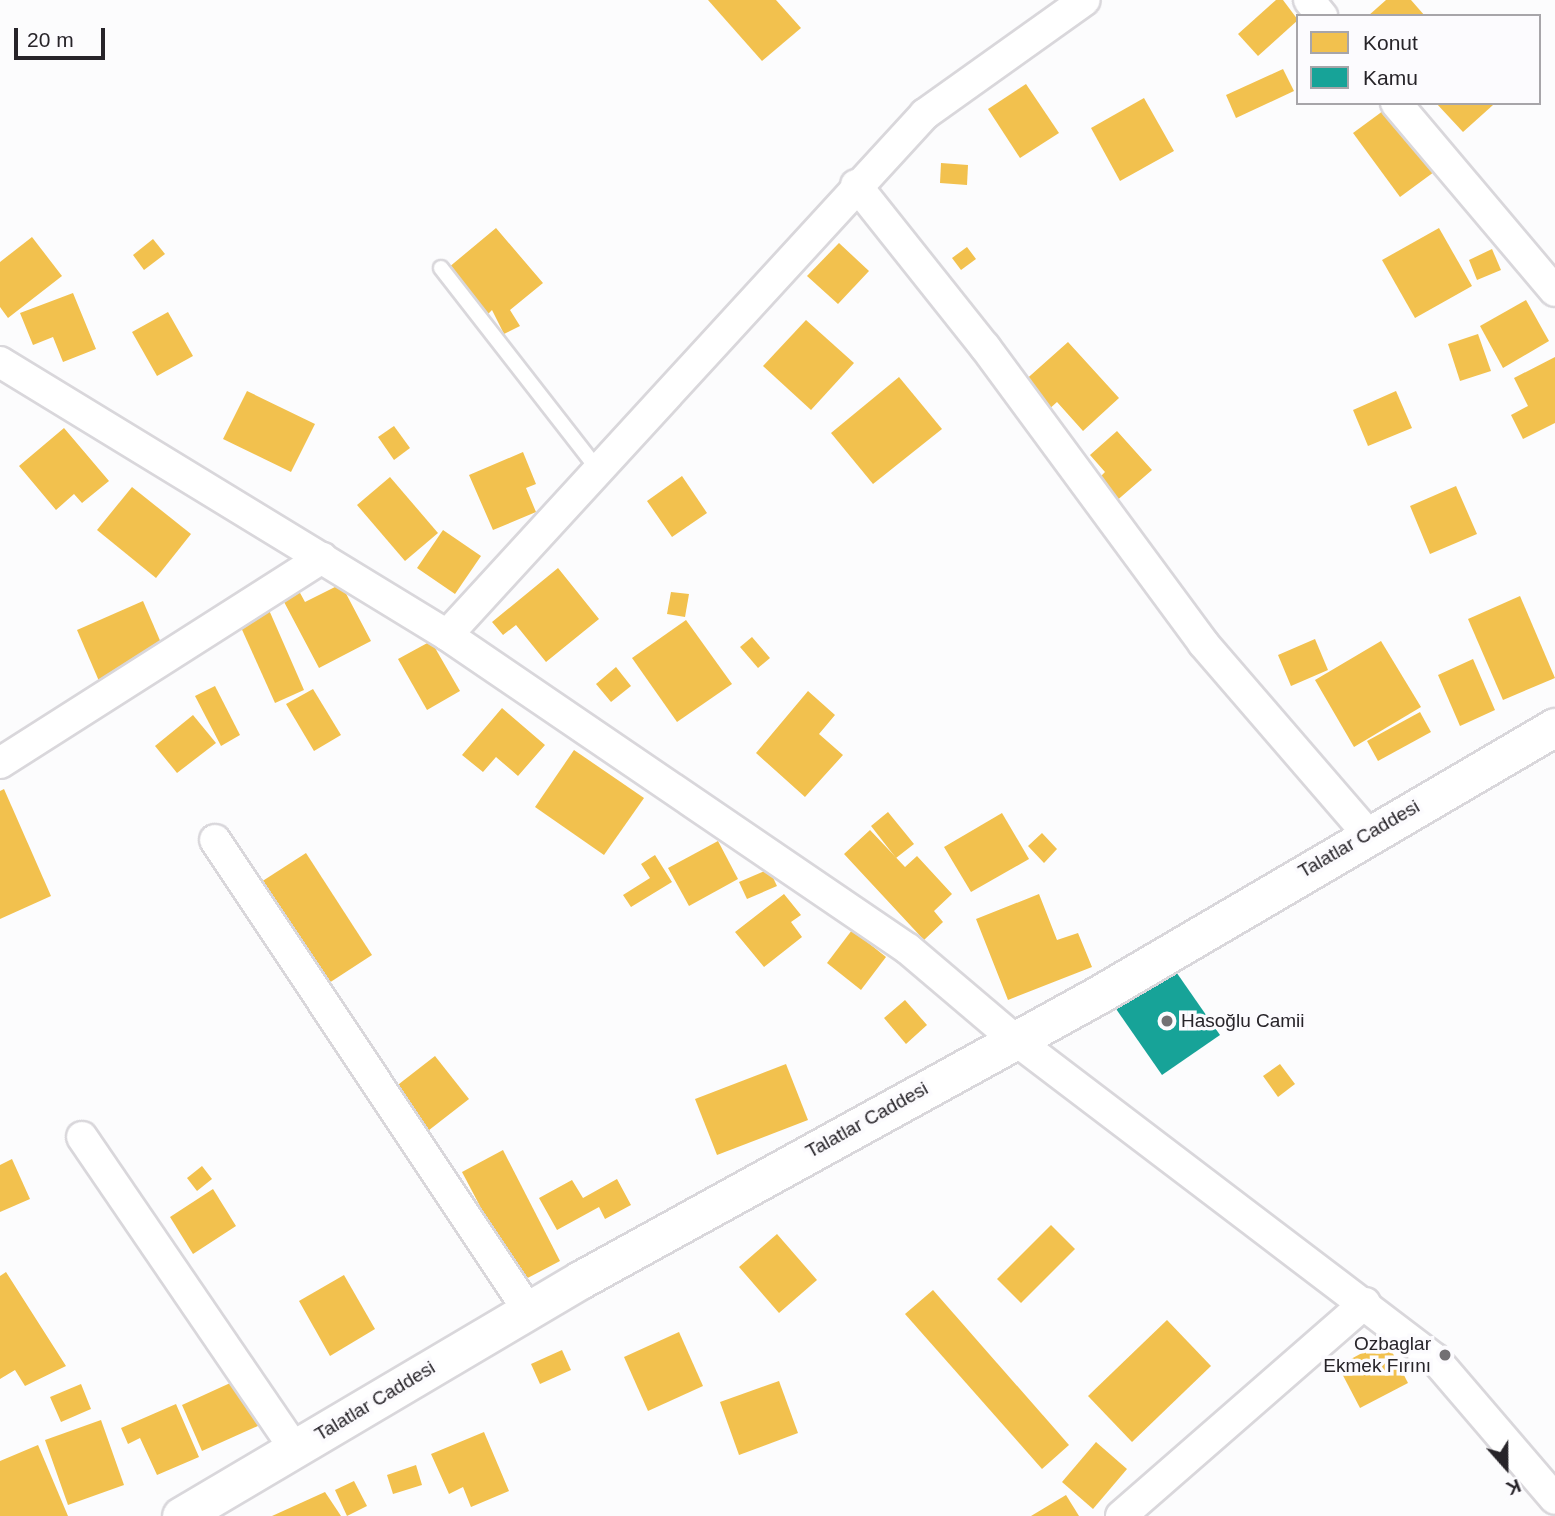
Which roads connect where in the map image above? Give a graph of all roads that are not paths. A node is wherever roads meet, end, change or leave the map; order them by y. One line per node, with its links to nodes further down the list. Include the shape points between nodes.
1 (1085, 0): 5 (street, via 925,114)
2 (1309, 0): 3 (street)
3 (1320, 14)
4 (1398, 105): 7 (street)
5 (856, 185): 9 (street); 14 (street, via 985,347 1203,643)
6 (440, 268): 9 (lane)
7 (1555, 291)
8 (0, 362): 10 (street)
9 (598, 470): 11 (street)
10 (322, 558): 11 (street); 13 (street)
11 (447, 635): 16 (street, via 908,949)
12 (1555, 727): 14 (street, Talatlar Caddesi)
13 (0, 763)
14 (1367, 833): 16 (street, Talatlar Caddesi, via 1098,995)
15 (215, 841): 19 (street)
16 (1013, 1038): 18 (street); 19 (street, Talatlar Caddesi)
17 (82, 1137): 20 (street)
18 (1365, 1303): 21 (street, via 1435,1359); 23 (street)
19 (528, 1310): 20 (street, Talatlar Caddesi)
20 (295, 1449): 22 (street, Talatlar Caddesi)
21 (1555, 1499)
22 (181, 1516)
23 (1121, 1516)

